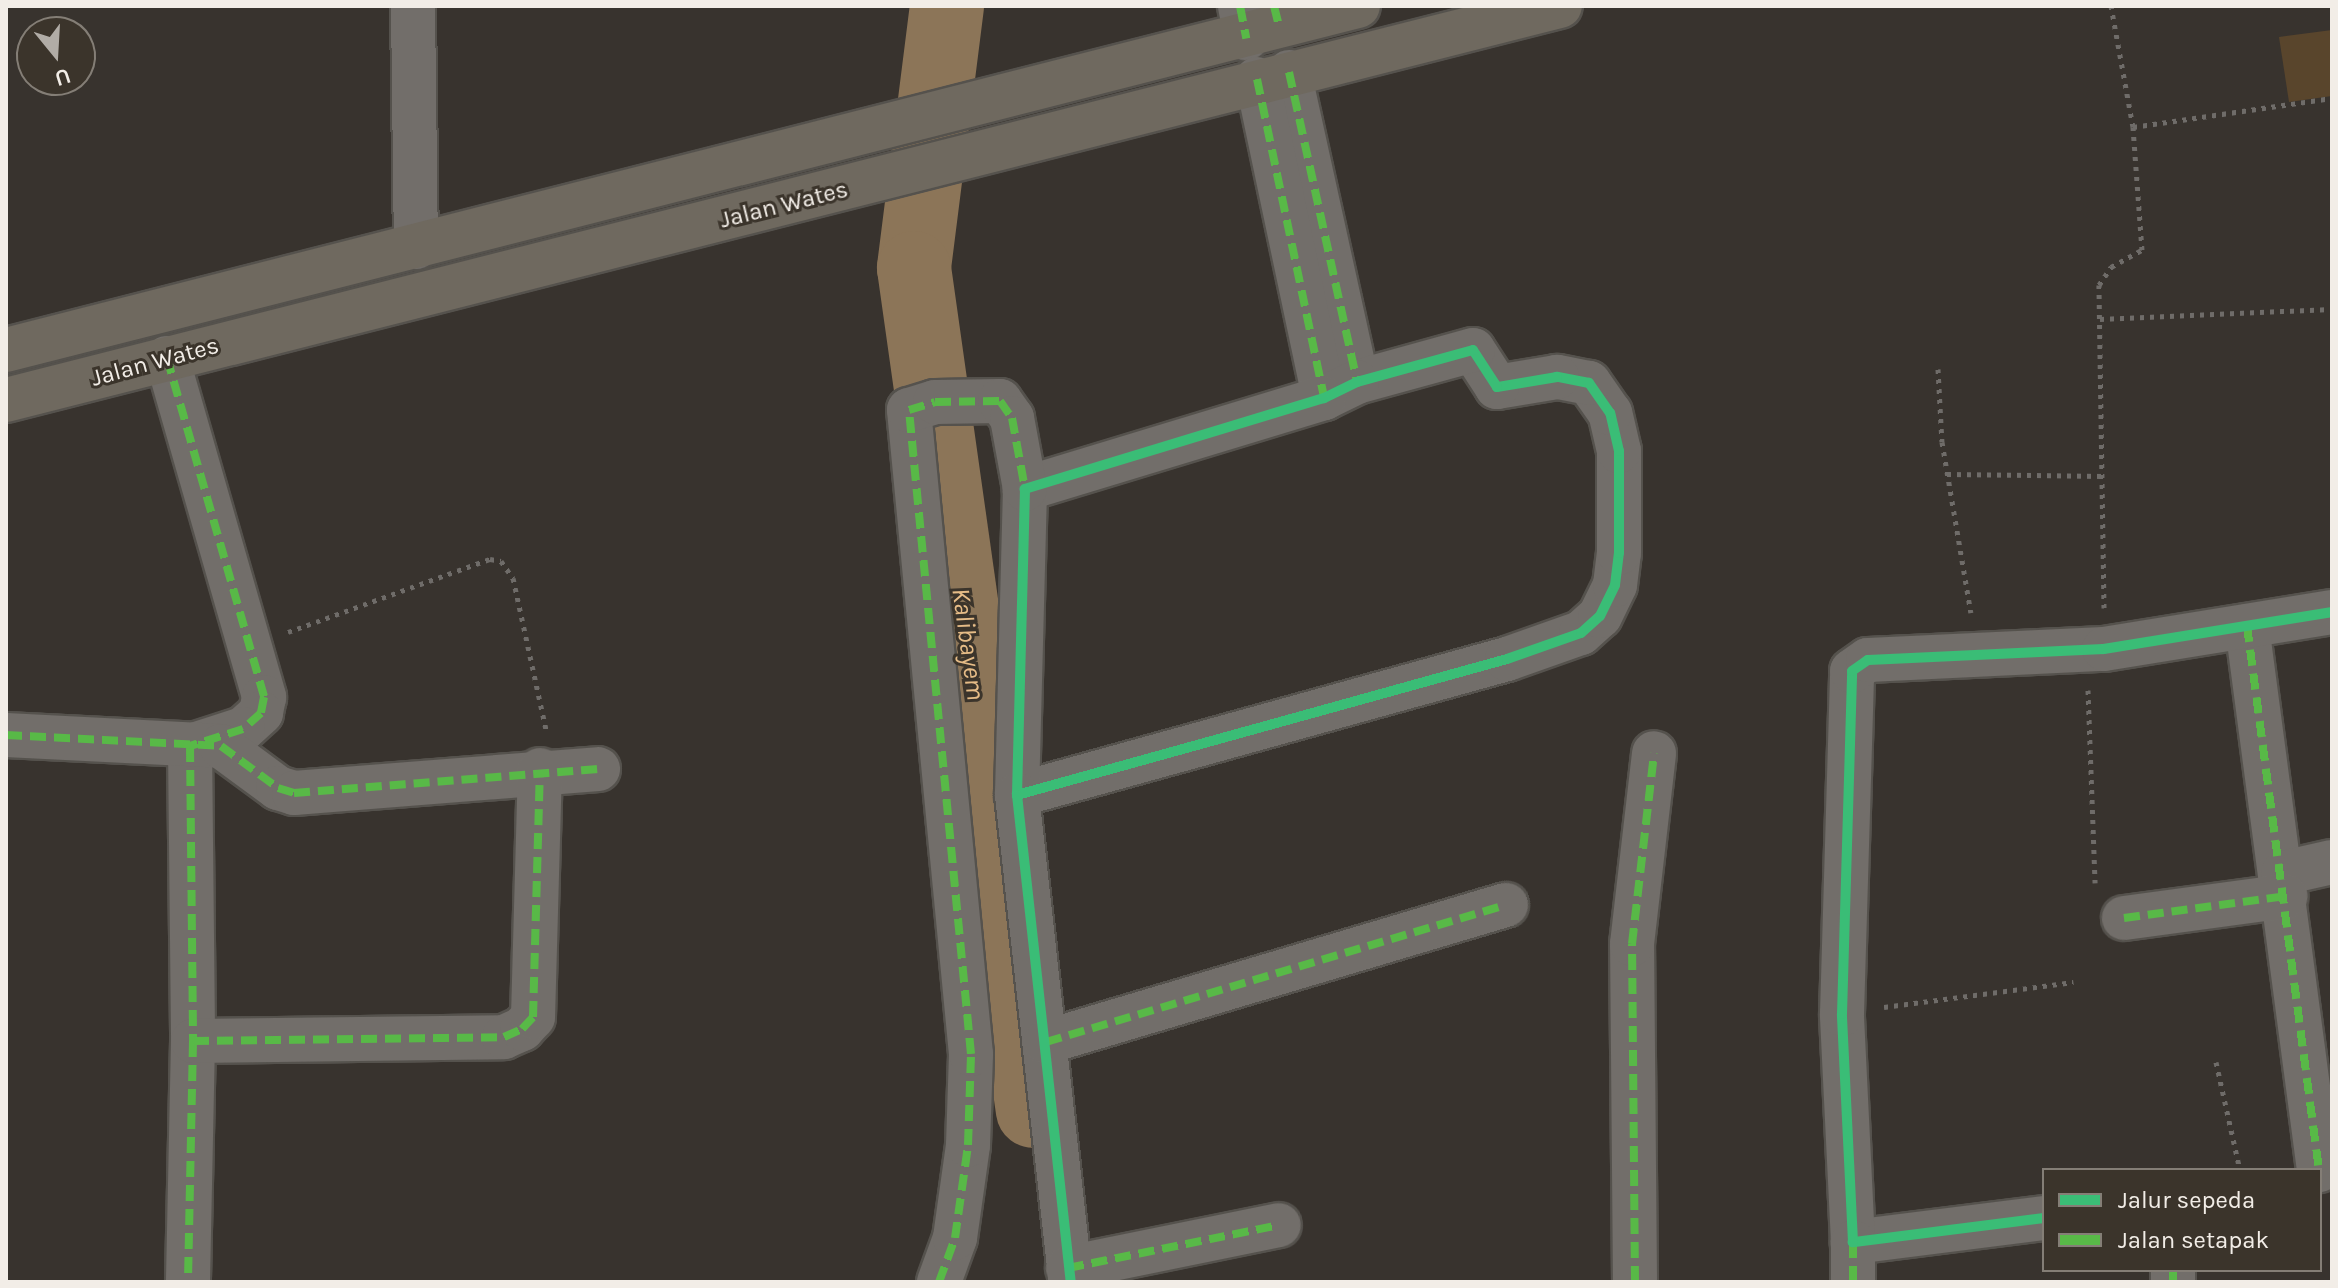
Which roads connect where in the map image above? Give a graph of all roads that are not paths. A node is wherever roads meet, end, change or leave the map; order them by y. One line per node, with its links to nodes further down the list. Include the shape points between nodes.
1 (413, 6): 6 (street)
2 (1358, 6): 4 (main road, Jalan Wates)
3 (1560, 6): 5 (main road, Jalan Wates)
4 (1260, 19): 5 (main road); 6 (main road, Jalan Wates, via 1000,99)
5 (1273, 76): 8 (main road, Jalan Wates, via 827,194); 9 (street)
6 (416, 247): 7 (main road, Jalan Wates)
7 (6, 350)
8 (167, 358): 10 (main road, Jalan Wates); 15 (street, via 264,697 261,713 243,729)
9 (1340, 390): 11 (street); 19 (street, via 1473,350 1497,387 1557,377 1589,383 1610,413 1619,451 1619,553 1615,585 1600,616 1581,633 1507,659)
10 (6, 400)
11 (1025, 489): 19 (street); 32 (street, via 1004,404 933,402 909,410 971,1054 964,1176 955,1238)
12 (2332, 612): 13 (street)
13 (2247, 626): 21 (street); 29 (street, via 2095,649 1868,660 1848,679 1842,1014)
14 (6, 735): 15 (street)
15 (190, 746): 18 (street, via 221,746 278,788 294,793); 24 (street)
16 (1654, 753): 33 (street, via 1632,944)
17 (598, 769): 18 (street)
18 (547, 770): 24 (street, via 533,1017 522,1029 504,1037)
19 (1017, 795): 25 (street)
20 (2332, 862): 21 (street)
21 (2285, 884): 23 (street); 26 (street)
22 (1506, 905): 25 (street)
23 (2124, 918)
24 (193, 1041): 31 (street)
25 (1046, 1042): 30 (street)
26 (2319, 1168)
27 (2042, 1218): 29 (street)
28 (1279, 1225): 30 (street)
29 (1853, 1262)
30 (1069, 1275)
31 (188, 1282)
32 (939, 1282)
33 (1635, 1282)

